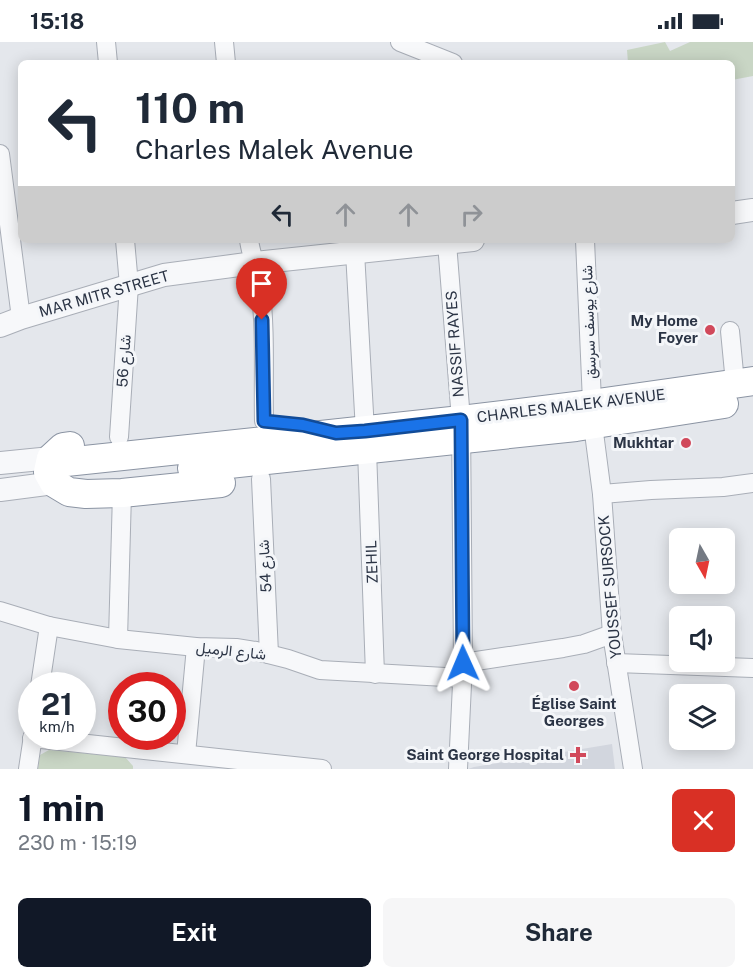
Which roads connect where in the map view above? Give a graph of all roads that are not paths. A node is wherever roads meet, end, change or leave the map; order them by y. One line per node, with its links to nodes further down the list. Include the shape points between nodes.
1 (105, 42): 4 (street)
2 (224, 42): 5 (street)
3 (400, 42): 6 (street)
4 (108, 60)
5 (226, 60)
6 (445, 60)
7 (0, 154): 17 (street)
8 (753, 210): 9 (street)
9 (735, 213)
10 (125, 243): 16 (street, شارع 56)
11 (250, 243): 15 (street)
12 (447, 243): 14 (street, MAR MITR STREET); 22 (street, NASSIF RAYES)
13 (585, 243): 20 (street, شارع يوسف سرسق)
14 (355, 252): 15 (street, MAR MITR STREET); 24 (street, ZEHIL)
15 (254, 262): 16 (street, MAR MITR STREET, via 164,275); 21 (street, via 262,303)
16 (129, 285): 17 (street, MAR MITR STREET); 23 (street, شارع 56)
17 (10, 322)
18 (730, 331): 19 (street)
19 (747, 388): 20 (highway, CHARLES MALEK AVENUE)
20 (592, 415): 22 (highway, CHARLES MALEK AVENUE); 31 (street, YOUSSEF SURSOCK)
21 (264, 421): 23 (highway); 24 (highway, via 303,425)
22 (461, 430): 24 (highway, CHARLES MALEK AVENUE); 40 (street, NASSIF RAYES)
23 (119, 437): 26 (highway, via 63,447)
24 (352, 442): 26 (highway, CHARLES MALEK AVENUE); 27 (highway); 42 (street, ZEHIL)
25 (0, 463): 26 (street)
26 (60, 471): 29 (street); 30 (highway, via 69,492)
27 (261, 479): 30 (highway); 37 (street, شارع 54)
28 (753, 483): 31 (street)
29 (0, 490)
30 (122, 493): 35 (street)
31 (602, 494): 34 (street, YOUSSEF SURSOCK)
32 (0, 611): 33 (street, شارع الرميل)
33 (49, 626): 35 (street, شارع الرميل); 41 (street)
34 (612, 634): 38 (street, YOUSSEF SURSOCK); 40 (street, شارع الرميل)
35 (118, 639): 36 (street, شارع الرميل)
36 (196, 647): 37 (street, شارع الرميل); 45 (street)
37 (269, 654): 42 (street, شارع الرميل, via 320,670)
38 (616, 663): 39 (street); 51 (street, YOUSSEF SURSOCK)
39 (753, 668)
40 (463, 671): 42 (street, شارع الرميل); 50 (street, NASSIF RAYES)
41 (42, 672)
42 (375, 674)
43 (30, 750): 48 (street)
44 (95, 750): 46 (street)
45 (186, 754): 46 (street); 47 (street)
46 (144, 760)
47 (287, 767): 49 (street)
48 (28, 769)
49 (322, 769)
50 (458, 769)
51 (633, 769)

